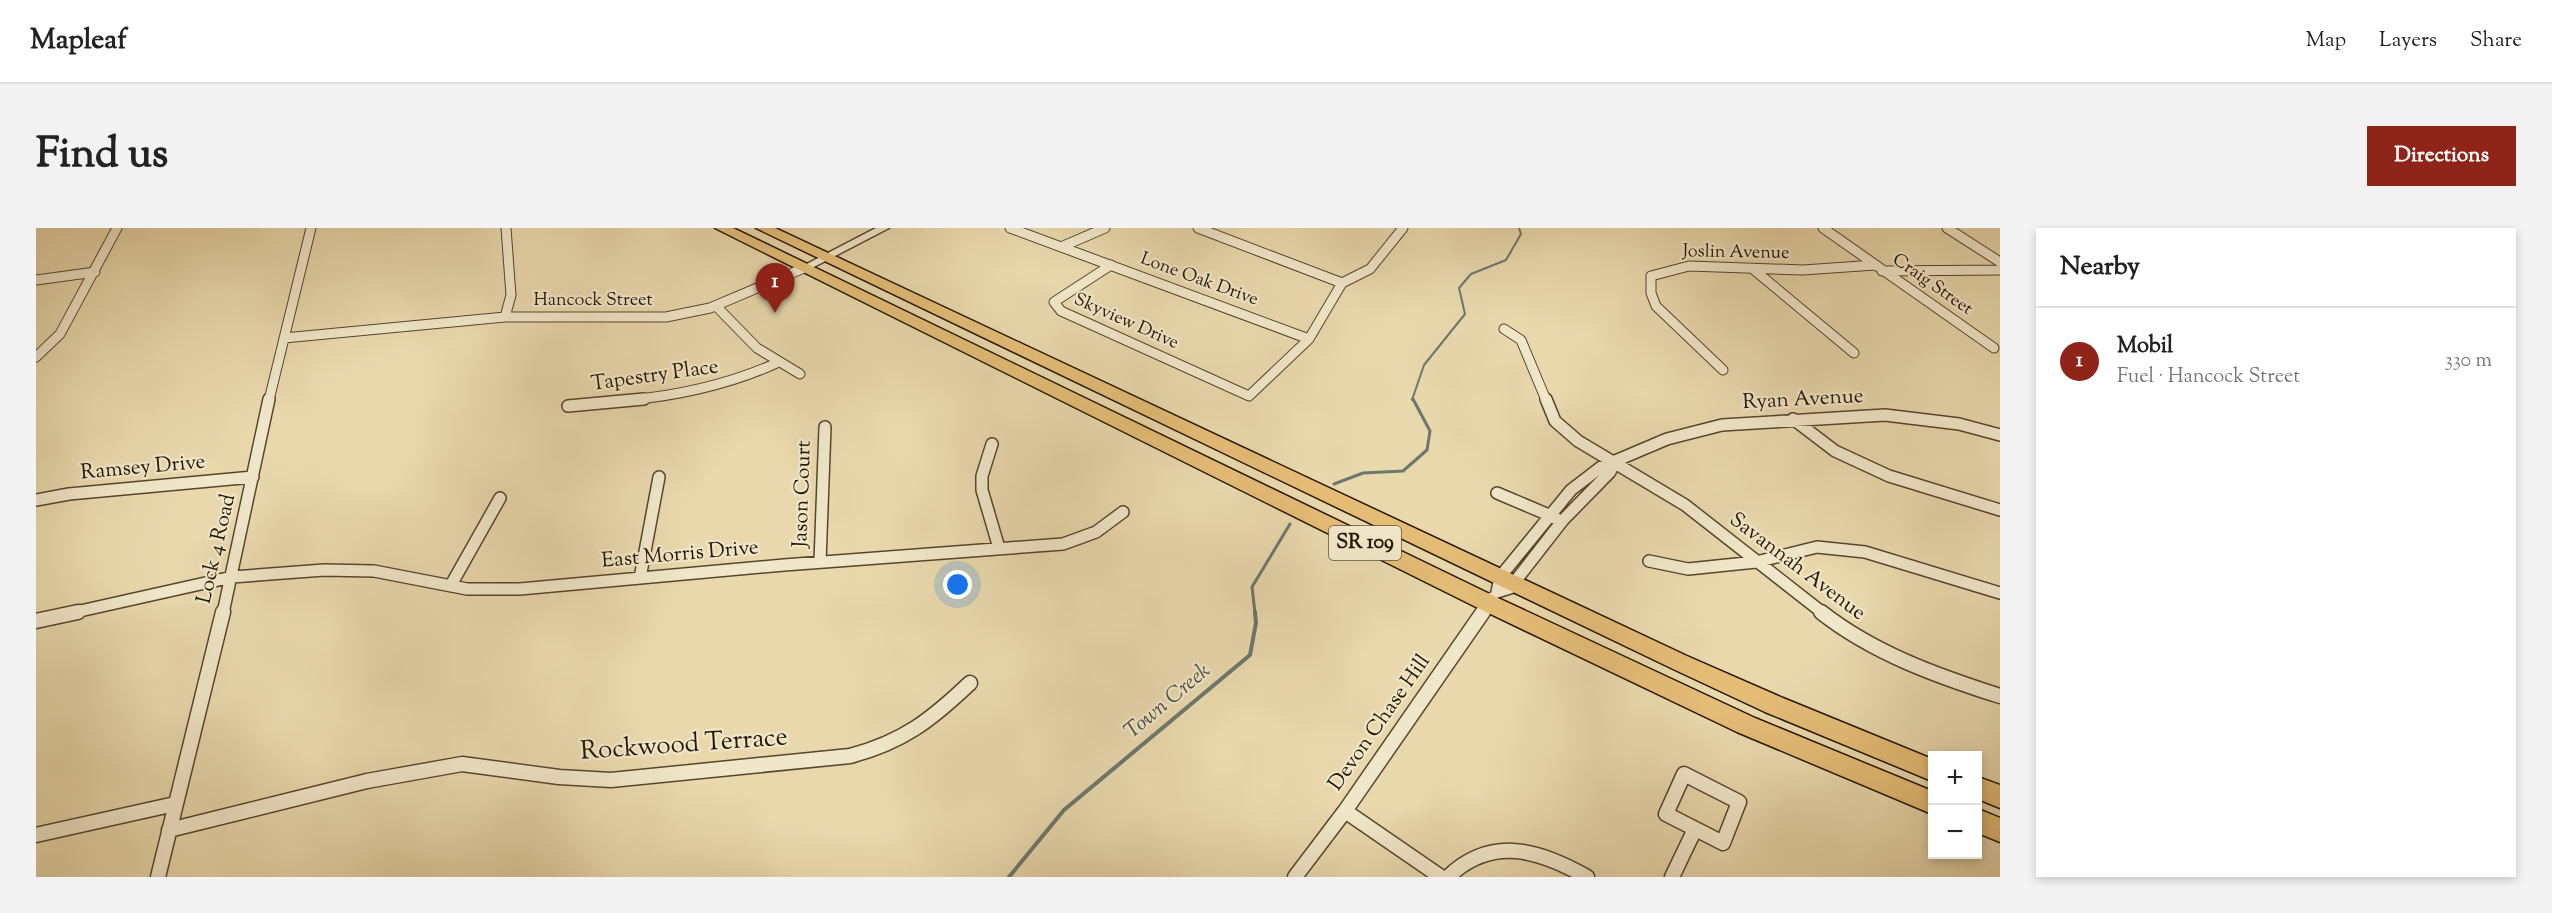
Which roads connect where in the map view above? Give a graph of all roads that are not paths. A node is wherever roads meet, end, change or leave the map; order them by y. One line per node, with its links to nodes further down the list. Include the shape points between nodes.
1 (117, 228): 21 (street)
2 (311, 228): 27 (street, Lock 4 Road)
3 (722, 228): 17 (highway, SR 109)
4 (763, 228): 14 (highway, SR 109)
5 (884, 228): 14 (street, Hancock Street)
6 (1010, 228): 13 (street, Lone Oak Drive)
7 (1105, 228): 13 (street)
8 (1198, 228): 23 (street)
9 (1403, 228): 23 (street, via 1370,269)
10 (1823, 228): 18 (street, Craig Street)
11 (1947, 228): 15 (street)
12 (508, 229): 25 (street, via 512,295)
13 (1061, 247): 16 (street, Lone Oak Drive)
14 (825, 257): 17 (street, Hancock Street); 57 (highway, SR 109)
15 (2000, 262)
16 (1110, 265): 28 (street, Lone Oak Drive); 28 (street, Skyview Drive, via 1054,302 1061,311 1249,396)
17 (804, 268): 24 (street, Hancock Street); 57 (highway, SR 109)
18 (1878, 268): 19 (street, Joslin Avenue); 20 (street, Joslin Avenue); 29 (street, Craig Street)
19 (1753, 269): 30 (street); 33 (street, Joslin Avenue, via 1689,266 1651,276 1656,306)
20 (2000, 270)
21 (95, 272): 22 (street); 31 (street, via 60,334)
22 (36, 280)
23 (1342, 283): 28 (street)
24 (716, 306): 25 (street, Hancock Street, via 666,317); 32 (street, via 757,348)
25 (505, 317): 27 (street, Hancock Street)
26 (1504, 329): 40 (street, Savannah Avenue, via 1521,340 1555,421)
27 (284, 338): 41 (street, Lock 4 Road)
28 (1309, 339)
29 (1994, 348)
30 (1854, 353)
31 (36, 357)
32 (778, 362): 34 (street); 35 (street, Tapestry Place, via 748,378 702,391)
33 (1723, 370)
34 (800, 374)
35 (568, 406)
36 (1793, 419): 38 (street, Ryan Avenue, via 1885,415 1959,424); 40 (street, Ryan Avenue, via 1722,425 1667,439); 46 (street, via 1835,451 1889,476)
37 (825, 427): 52 (street, Jason Court)
38 (2000, 435)
39 (992, 444): 50 (street, via 981,490)
40 (1614, 463): 48 (street, Ryan Avenue, via 1601,467 1571,490); 49 (street, Ryan Avenue, via 1610,472); 53 (street, Savannah Avenue, via 1685,505)
41 (253, 477): 45 (street, Ramsey Drive); 54 (street, Lock 4 Road)
42 (659, 477): 55 (street)
43 (1497, 493): 48 (street)
44 (500, 498): 56 (street)
45 (36, 500)
46 (2000, 510)
47 (1123, 512): 50 (street, East Morris Drive, via 1108,528 1092,536 1063,544)
48 (1549, 515): 49 (street); 57 (street, Ryan Avenue)
49 (1563, 520): 57 (street, Ryan Avenue)
50 (999, 549): 52 (street, East Morris Drive)
51 (1648, 561): 53 (street, via 1688,569)
52 (820, 562): 55 (street, East Morris Drive)
53 (1756, 562): 58 (street, via 1817,547 1865,552); 61 (street, Savannah Avenue, via 1843,629 1879,649)
54 (232, 577): 56 (street, East Morris Drive, via 324,570 374,571); 59 (street, East Morris Drive); 66 (street, Lock 4 Road)
55 (640, 578): 56 (street, East Morris Drive, via 520,589 467,589)
56 (451, 585)
57 (1500, 589): 62 (highway, SR 109); 65 (highway, SR 109, via 1746,725); 67 (street, Devon Chase Hill)
58 (2000, 593)
59 (36, 621)
60 (970, 683): 70 (street, Rockwood Terrace, via 928,723 903,739 882,749 850,756 611,780 462,764 366,781)
61 (2000, 696)
62 (1928, 768)
63 (1982, 790): 64 (highway)
64 (2000, 797)
65 (1928, 801)
66 (175, 804): 70 (street, Lock 4 Road); 72 (street)
67 (1345, 811): 74 (street, Devon Chase Hill); 75 (street)
68 (1982, 823): 71 (highway)
69 (1695, 829): 69 (street, via 1666,814 1684,774 1739,802 1723,843); 78 (street)
70 (169, 830): 73 (street, Lock 4 Road)
71 (2000, 830)
72 (36, 835)
73 (158, 877)
74 (1295, 877)
75 (1441, 877)
76 (1449, 877): 77 (street, via 1467,859 1494,850 1532,852 1568,865)
77 (1587, 877)
78 (1672, 877)

